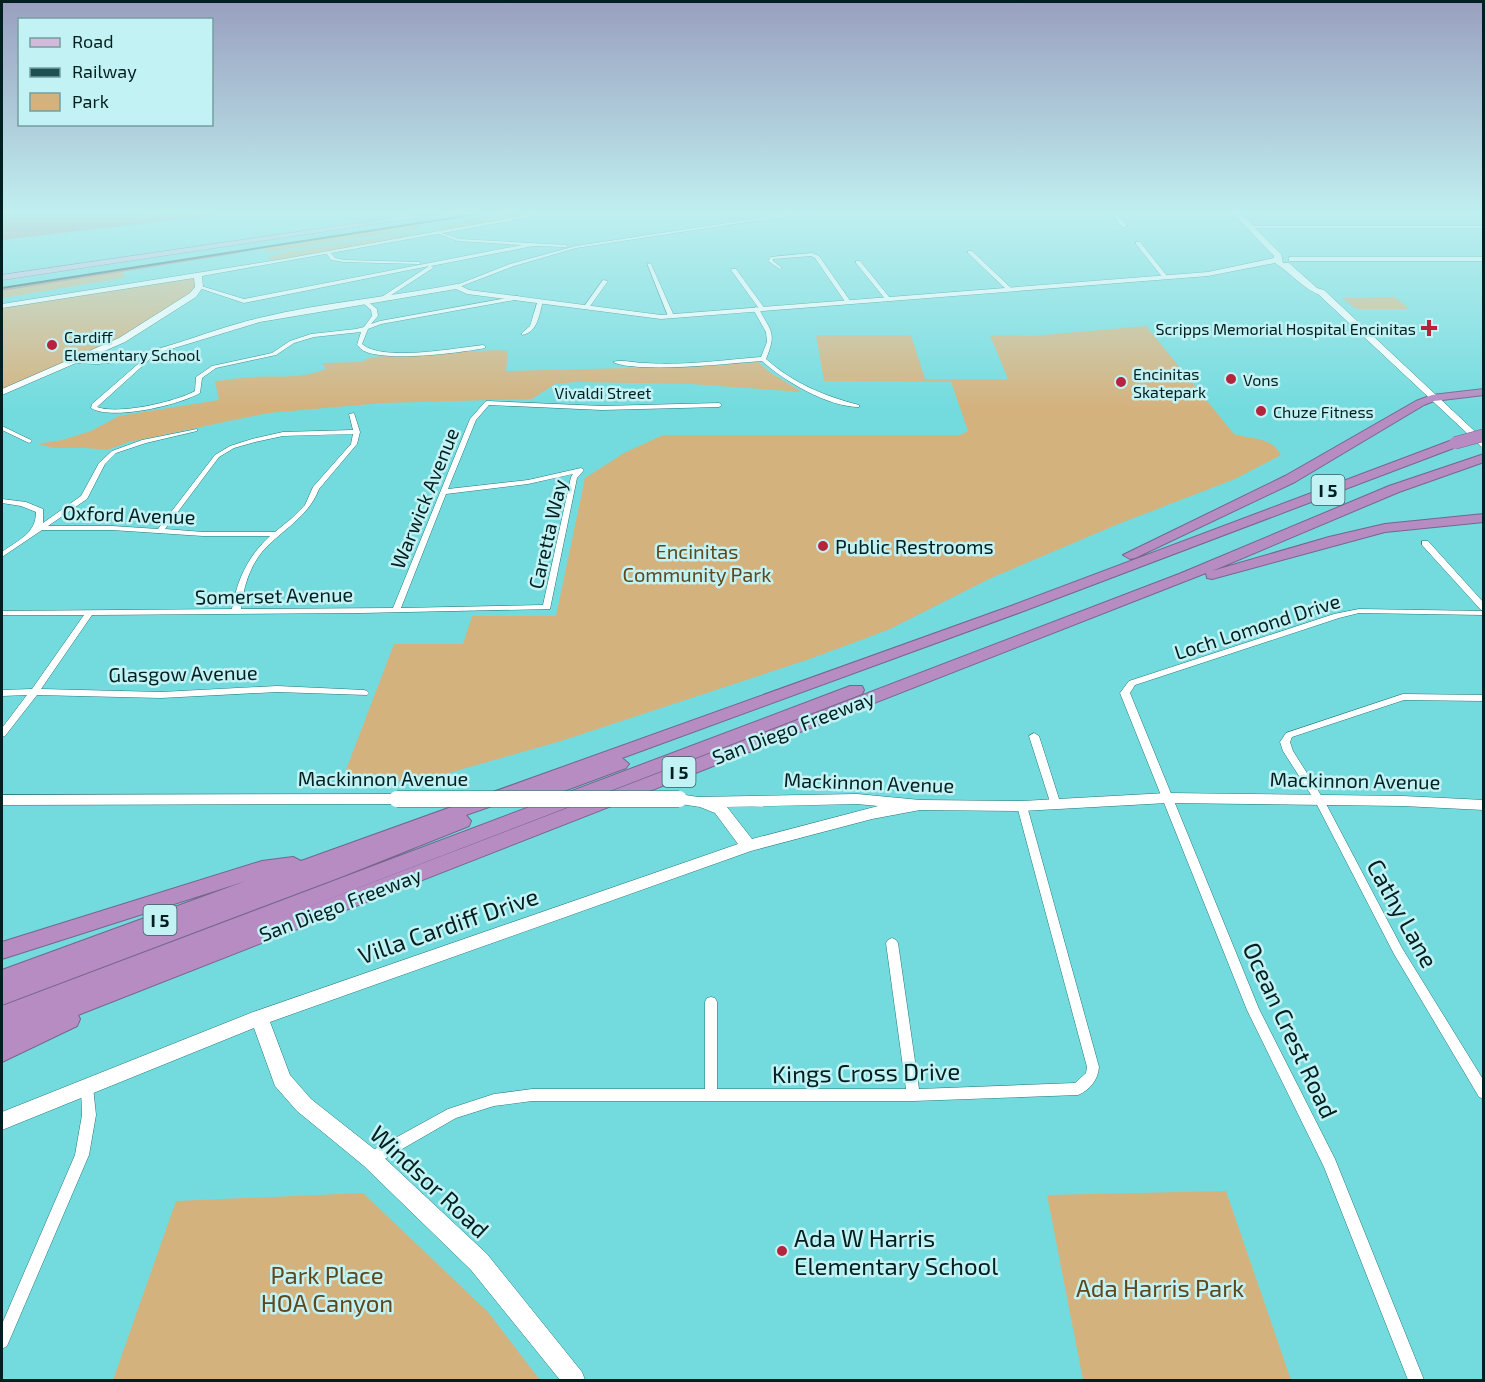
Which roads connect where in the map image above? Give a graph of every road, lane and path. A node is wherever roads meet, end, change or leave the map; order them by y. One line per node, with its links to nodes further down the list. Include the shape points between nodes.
1 (176, 278): 23 (street)
2 (198, 278): 15 (street)
3 (361, 278): 15 (street, via 244,301)
4 (414, 278): 18 (street)
5 (477, 278): 14 (street)
6 (655, 278): 26 (street)
7 (739, 278): 25 (street)
8 (832, 278): 22 (street)
9 (871, 278): 19 (street)
10 (998, 278): 16 (street)
11 (1158, 278): 16 (street)
12 (1304, 278): 36 (street)
13 (605, 281): 24 (street)
14 (457, 286): 17 (street, via 467,292); 18 (street)
15 (199, 287): 32 (street, via 169,312)
16 (1009, 289): 19 (street)
17 (518, 298): 21 (street); 27 (street)
18 (382, 299): 20 (street)
19 (888, 299): 22 (street)
20 (363, 301): 27 (street, via 374,309); 30 (street, via 256,321)
21 (540, 301): 24 (street); 28 (street, via 533,327)
22 (848, 302): 25 (street)
23 (2, 306)
24 (586, 308): 26 (street, via 647,317)
25 (759, 309): 26 (street); 31 (street, via 771,340)
26 (671, 316)
27 (369, 326): 29 (street, via 359,344 364,351 374,353); 30 (street, via 357,331 313,335 262,358 214,367 199,377 196,394 185,399 112,413 98,412 94,405 147,359)
28 (524, 334)
29 (483, 347)
30 (151, 351): 32 (street, via 105,362)
31 (763, 359): 33 (street, via 697,365); 39 (street, via 822,398)
32 (77, 361): 34 (street)
33 (616, 362)
34 (2, 392)
35 (1484, 392): 36 (highway)
36 (1432, 398): 46 (street); 61 (highway, via 1290,479)
37 (487, 403): 38 (street, Vivaldi Street, via 602,408); 48 (street, Warwick Avenue, via 473,418)
38 (719, 405)
39 (857, 406)
40 (352, 414): 43 (street)
41 (2, 428): 45 (street)
42 (195, 429): 51 (street, via 114,452 106,458 84,497)
43 (357, 432): 52 (street, via 284,434 232,447 217,456); 53 (street, via 354,444 314,496 293,522)
44 (1484, 435): 54 (highway, San Diego Freeway / I 5, bridge)
45 (29, 441)
46 (1484, 446)
47 (1478, 459): 57 (highway, San Diego Freeway / I 5, via 1394,489)
48 (445, 492): 59 (street, Caretta Way, via 528,482 581,470 574,477); 60 (street, Warwick Avenue)
49 (2, 501): 51 (street, Oxford Avenue, via 40,511)
50 (1484, 518): 58 (highway, via 1385,528 1219,575)
51 (37, 528): 52 (street, Oxford Avenue); 56 (street)
52 (161, 530): 53 (street, Oxford Avenue)
53 (276, 534): 63 (street, via 247,570 239,587)
54 (1201, 538): 61 (highway, San Diego Freeway / I 5); 87 (highway, via 1194,548)
55 (1425, 543): 62 (street)
56 (2, 555)
57 (1234, 557): 58 (highway, San Diego Freeway / I 5); 89 (highway, via 1209,556)
58 (1184, 577): 85 (highway, San Diego Freeway / I 5)
59 (547, 607): 60 (street, Somerset Avenue)
60 (397, 608): 63 (street, Somerset Avenue)
61 (1016, 609): 82 (highway, San Diego Freeway / I 5)
62 (1484, 610): 70 (street, Loch Lomond Drive, via 1359,611 1337,616 1132,683 1125,693)
63 (236, 612): 65 (street, Somerset Avenue)
64 (2, 613): 65 (street, Somerset Avenue)
65 (89, 614): 66 (street)
66 (35, 692): 67 (street, Glasgow Avenue); 68 (street, Glasgow Avenue, via 161,695 277,689); 71 (street)
67 (2, 693)
68 (364, 693)
69 (1484, 698): 74 (street, Cathy Lane, via 1403,697 1289,735 1285,741 1288,751)
70 (1126, 699): 73 (street, Ocean Crest Road)
71 (2, 734)
72 (1035, 736): 78 (street)
73 (1167, 798): 74 (street, Mackinnon Avenue); 78 (street, Mackinnon Avenue); 101 (street, Ocean Crest Road, via 1253,1010 1330,1164)
74 (1319, 800): 80 (street, Mackinnon Avenue); 94 (street, Cathy Lane, via 1398,951)
75 (2, 801): 76 (street, Mackinnon Avenue, bridge)
76 (698, 802): 77 (street, Mackinnon Avenue, via 857,799); 81 (street, via 720,809)
77 (920, 805): 79 (street, Mackinnon Avenue); 81 (street, Villa Cardiff Drive, via 872,813)
78 (1056, 805): 79 (street, Mackinnon Avenue)
79 (1022, 806): 96 (street, Kings Cross Drive, via 1093,1067 1092,1076 1078,1089)
80 (1483, 806)
81 (748, 846): 90 (street, Villa Cardiff Drive)
82 (318, 862): 84 (highway, via 262,868); 86 (highway, San Diego Freeway / I 5)
83 (892, 944): 96 (street)
84 (2, 950)
85 (175, 968): 91 (highway, San Diego Freeway / I 5); 92 (highway)
86 (2, 979)
87 (2, 996)
88 (711, 1002): 95 (street)
89 (2, 1016)
90 (259, 1018): 93 (street, Villa Cardiff Drive); 98 (street, Windsor Road, via 282,1080 304,1105)
91 (2, 1035)
92 (2, 1052)
93 (87, 1087): 97 (street, Villa Cardiff Drive); 99 (street, via 89,1115 82,1155)
94 (1484, 1093)
95 (711, 1095): 96 (street, Kings Cross Drive); 98 (street, Kings Cross Drive, via 532,1095 494,1100 453,1113)
96 (913, 1095)
97 (2, 1121)
98 (371, 1159): 100 (street, Windsor Road, via 479,1262)
99 (2, 1336)
100 (574, 1380)
101 (1416, 1380)

